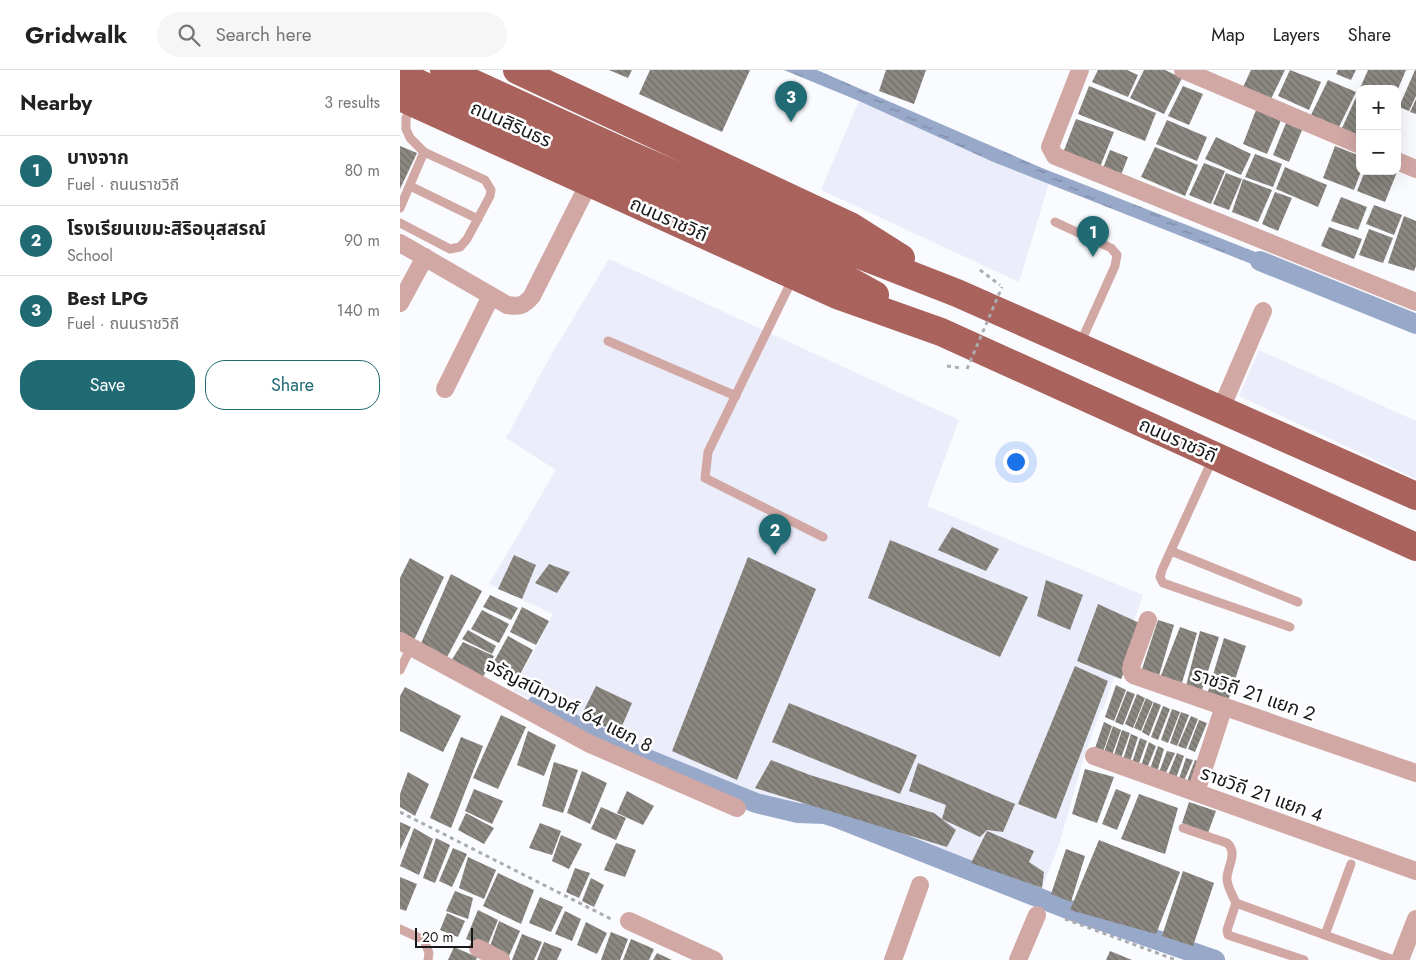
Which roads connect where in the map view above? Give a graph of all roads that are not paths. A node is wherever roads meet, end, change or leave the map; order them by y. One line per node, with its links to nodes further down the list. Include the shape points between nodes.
1 (444, 70): 10 (main road, ถนนสิรินธร)
2 (517, 70): 21 (main road, via 852,227)
3 (1079, 70): 23 (street, via 1050,147 1055,156)
4 (1183, 70): 7 (street)
5 (400, 75): 10 (main road, ถนนสิรินธร)
6 (406, 100): 8 (lane, via 406,129); 12 (main road, ถนนราชวิถี)
7 (1356, 143)
8 (424, 152): 13 (lane); 15 (lane, via 481,178 489,186 490,196)
9 (1401, 163): 11 (street)
10 (626, 164): 21 (main road); 26 (main road, ถนนราชวิถี, via 838,274)
11 (1416, 169)
12 (589, 183): 20 (main road, ถนนราชวิถี); 22 (street, via 527,303 507,305)
13 (410, 186): 14 (lane); 15 (lane)
14 (400, 208)
15 (478, 219): 16 (lane, via 460,247 450,249)
16 (400, 222)
17 (1055, 222): 28 (lane, via 1111,248 1117,255)
18 (400, 243): 19 (street)
19 (425, 257): 22 (street); 24 (street)
20 (794, 276): 26 (main road, ถนนราชวิถี); 30 (lane)
21 (957, 293): 28 (main road)
22 (491, 296): 29 (street)
23 (1416, 302)
24 (400, 303)
25 (1263, 311): 31 (street)
26 (941, 332): 32 (main road, ถนนราชวิถี)
27 (608, 341): 30 (lane)
28 (1079, 348): 31 (main road)
29 (445, 389)
30 (736, 396): 34 (lane, via 708,452 705,478)
31 (1220, 411): 33 (main road)
32 (1214, 456): 35 (main road, ถนนราชวิถี); 36 (lane)
33 (1416, 496)
34 (823, 537)
35 (1416, 547)
36 (1171, 551): 37 (lane); 39 (lane, via 1160,578 1164,584)
37 (1298, 602)
38 (1148, 620): 42 (street, ราชวิถี 21 แยก 2, via 1132,664 1133,675)
39 (1290, 627)
40 (405, 644): 41 (lane); 46 (street, จรัญสนิทวงศ์ 64 แยก 8, via 590,744)
41 (400, 670)
42 (1224, 706): 44 (street, ราชวิถี 21 แยก 2); 45 (street)
43 (1094, 756): 45 (street, ราชวิถี 21 แยก 4)
44 (1416, 773)
45 (1196, 792): 49 (street, ราชวิถี 21 แยก 4)
46 (738, 808)
47 (1183, 828): 51 (lane, via 1231,847 1233,853 1227,878)
48 (1352, 864): 56 (lane)
49 (1416, 871)
50 (920, 885): 61 (street)
51 (1236, 904): 56 (lane); 63 (lane, via 1228,935)
52 (1037, 915): 62 (street)
53 (1416, 919): 65 (street)
54 (629, 921): 58 (street)
55 (400, 930): 59 (lane, via 424,940)
56 (1325, 935): 64 (lane)
57 (478, 948): 60 (street)
58 (707, 959)
59 (428, 960)
60 (501, 960)
61 (893, 960)
62 (1018, 960)
63 (1304, 960)
64 (1394, 960)
65 (1400, 960)

